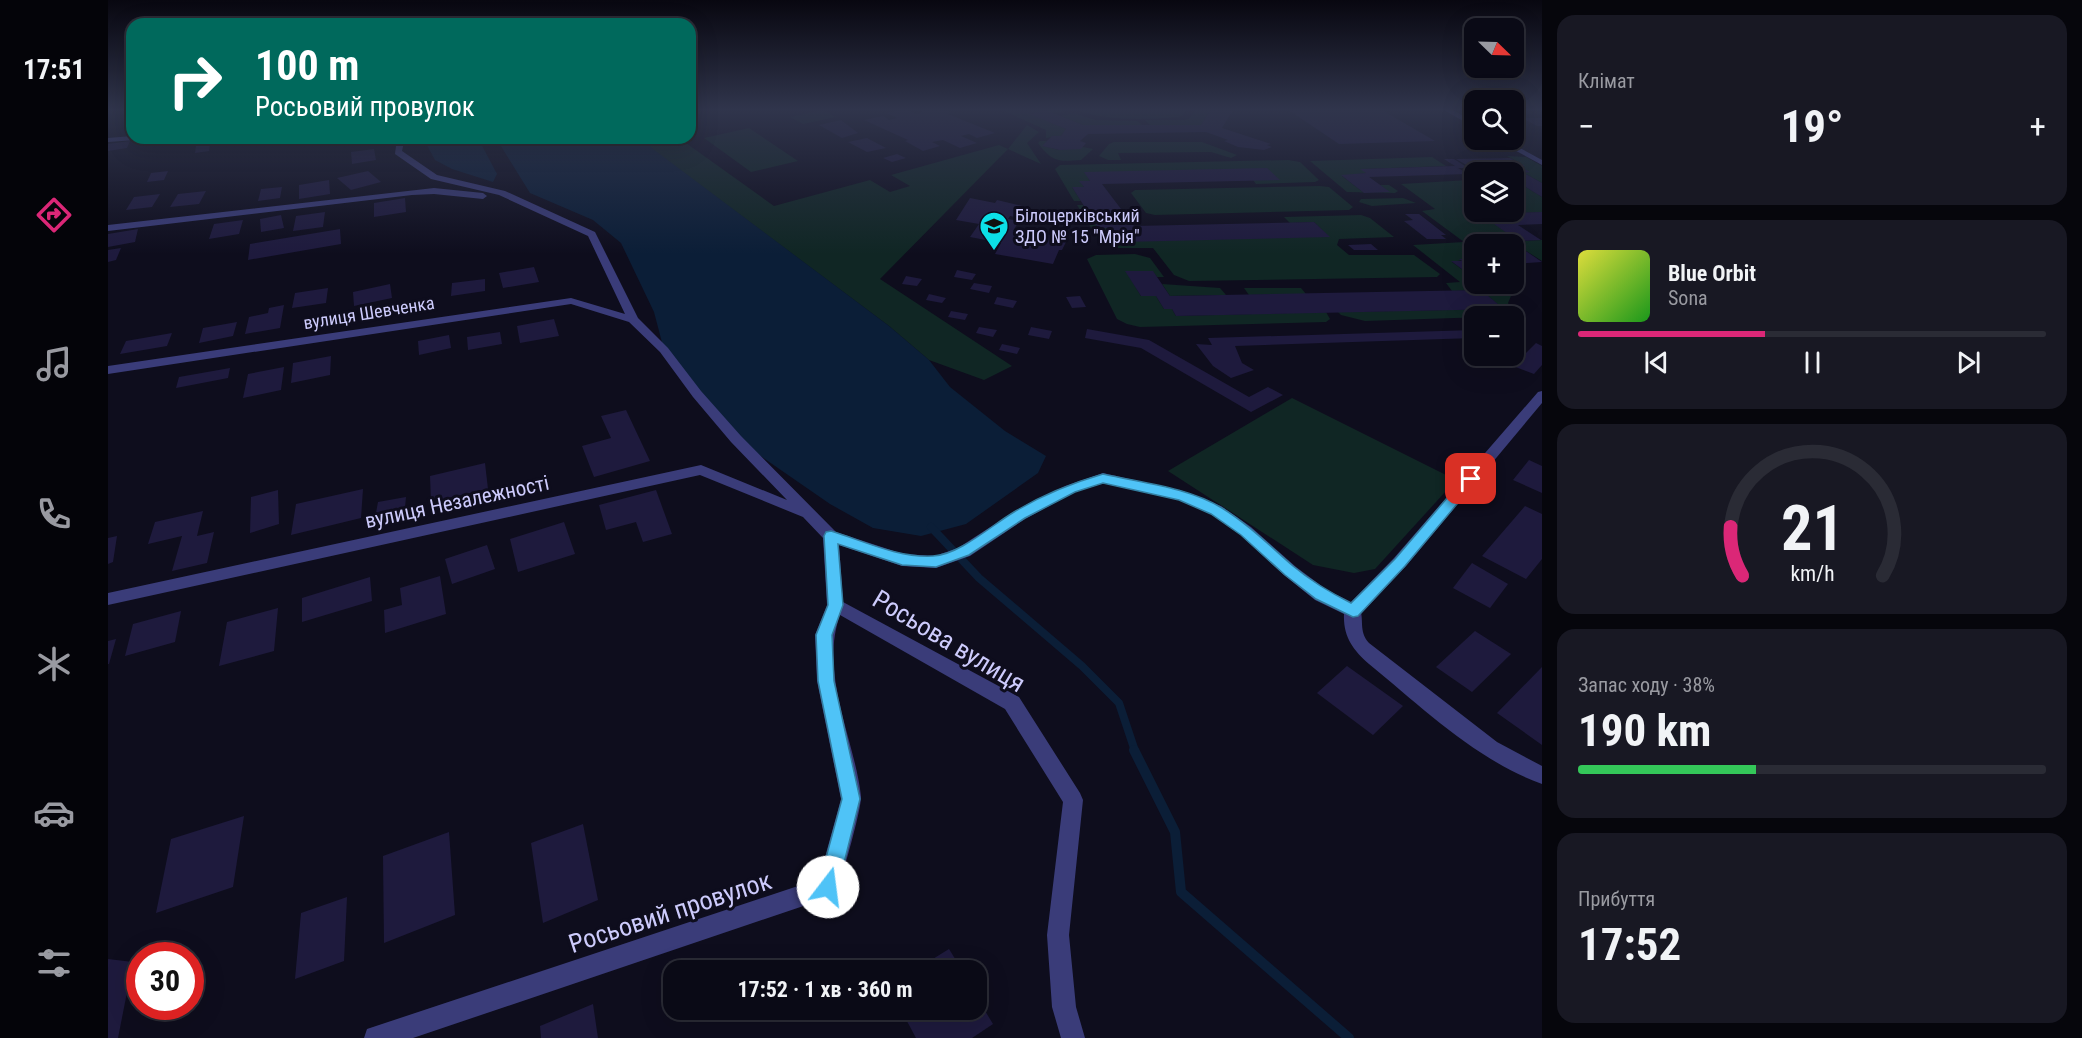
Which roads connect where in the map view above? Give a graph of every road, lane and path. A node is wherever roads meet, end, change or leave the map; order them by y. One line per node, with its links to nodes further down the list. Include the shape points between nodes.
1 (406, 157): 2 (street, via 434,177 478,186)
2 (513, 199): 3 (street, via 412,192); 4 (street, via 592,234)
3 (108, 228)
4 (633, 320): 5 (street, вулиця Шевченка, via 571,301); 7 (street)
5 (108, 370)
6 (1542, 395): 11 (street, via 1400,562)
7 (808, 514): 8 (street); 9 (street, вулиця Незалежності, via 701,470)
8 (831, 536): 10 (street, Росьовий провулок); 11 (street, via 902,560 936,562 964,552 1020,515 1071,489 1103,478 1183,496 1216,510 1321,595)
9 (108, 598)
10 (836, 605): 13 (street, Росьовий провулок, via 824,635 826,681 851,799 828,887); 14 (street, Росьова вулиця, via 1012,704 1072,800 1058,935 1064,1007)
11 (1353, 611): 12 (street, via 1351,627 1358,642 1489,747 1528,771)
12 (1542, 775)
13 (376, 1038)
14 (1073, 1038)

